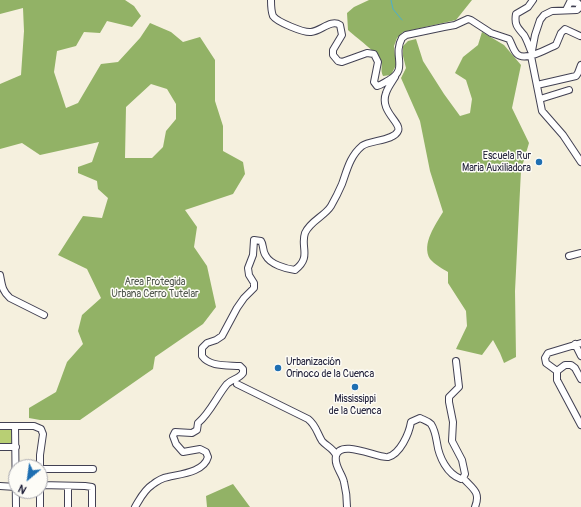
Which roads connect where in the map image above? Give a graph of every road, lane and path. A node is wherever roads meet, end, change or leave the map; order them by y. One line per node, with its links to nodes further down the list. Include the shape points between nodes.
1 (271, 0): 7 (street, via 273,16 303,31 319,30 332,23 340,25 342,35 332,50 333,55 342,62 367,53 374,54 378,62 374,82 377,86)
2 (533, 0): 5 (street, via 516,14 517,28 524,36)
3 (574, 1): 5 (street, via 579,5 577,10 552,11 544,15 540,20)
4 (580, 36): 5 (street, via 565,29 556,45)
5 (531, 54): 7 (street, via 526,57 517,54 509,39 491,33 468,19 455,25 402,38 398,48 399,70); 8 (street)
6 (581, 65): 8 (street, via 576,76)
7 (395, 77): 37 (street, via 385,93 384,104 398,126 398,133 370,142 355,153 332,206 305,235 304,258 300,266 295,270 289,270 267,258 263,243 254,240 253,255 248,268 254,288 237,308 222,336 202,348 202,356 207,362 240,366 243,373 227,384 198,423 197,430 192,433 175,432 173,436 183,452 197,449 206,452 206,462 190,472 167,477 152,485)
8 (537, 85): 10 (street)
9 (570, 90): 10 (street)
10 (540, 99): 11 (street, via 544,115 563,135)
11 (581, 162)
12 (581, 253): 13 (street)
13 (570, 256)
14 (0, 275): 15 (street, via 2,288 10,298)
15 (44, 315)
16 (578, 344): 17 (street); 19 (street, via 548,353 545,362)
17 (581, 356)
18 (456, 361): 32 (street, via 459,387 449,396 449,402 453,422 452,441 462,460)
19 (557, 371): 20 (street, via 571,364); 22 (street, via 557,380)
20 (581, 380)
21 (237, 384): 27 (street, via 308,419 313,423 322,441 334,450)
22 (581, 425)
23 (0, 426): 24 (street)
24 (16, 426): 26 (street); 29 (street, via 40,427)
25 (0, 447): 26 (street)
26 (16, 447): 28 (street)
27 (336, 455): 32 (street, via 345,449 388,457 401,445 411,422 420,418 432,425 446,467 456,477); 38 (street, via 336,466 344,481)
28 (16, 459)
29 (41, 459)
30 (48, 469): 31 (street)
31 (93, 469)
32 (463, 478): 39 (street, via 476,492 478,497)
33 (48, 485): 34 (street)
34 (68, 486): 35 (street); 36 (street, via 92,487)
35 (68, 507)
36 (92, 507)
37 (135, 507)
38 (348, 507)
39 (475, 507)

